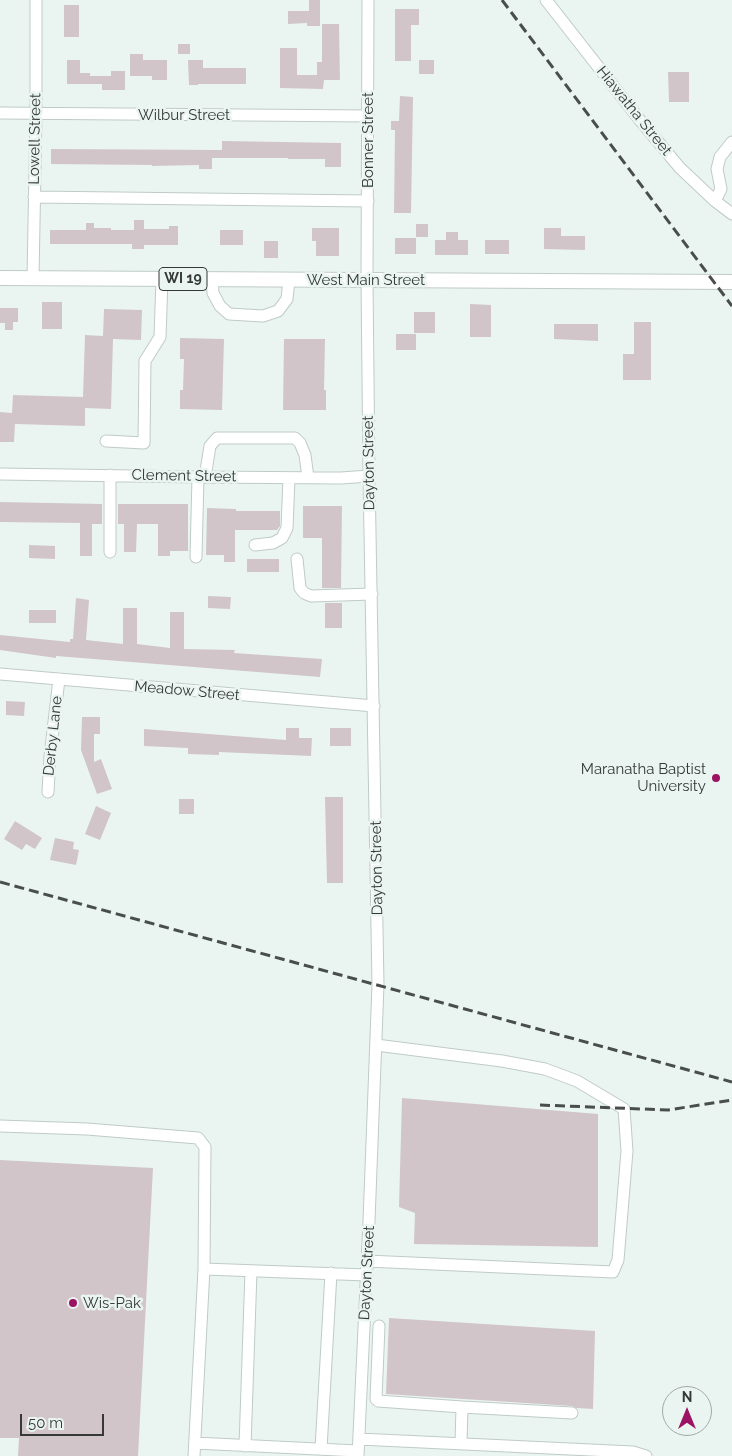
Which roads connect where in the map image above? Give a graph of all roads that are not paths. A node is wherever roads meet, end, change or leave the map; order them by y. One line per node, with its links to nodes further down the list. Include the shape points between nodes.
1 (36, 0): 5 (street, Lowell Street)
2 (368, 0): 6 (street, Bonner Street)
3 (546, 0): 10 (street, Hiawatha Street, via 680,168)
4 (0, 113): 5 (street, Wilbur Street)
5 (36, 114): 6 (street, Wilbur Street); 8 (street, Lowell Street)
6 (368, 116): 9 (street, Bonner Street)
7 (732, 142): 10 (street, via 720,157 717,169 721,189)
8 (34, 197): 9 (street); 13 (street, Lowell Street)
9 (368, 201): 17 (street, Bonner Street)
10 (714, 201): 11 (street, Hiawatha Street)
11 (732, 214)
12 (0, 278): 13 (main road, West Main Street / WI 19)
13 (33, 278): 14 (main road, West Main Street / WI 19)
14 (162, 279): 15 (main road, West Main Street / WI 19); 19 (street, via 160,337 145,361 144,444)
15 (212, 279): 16 (main road, West Main Street / WI 19); 16 (street, via 213,293 220,306 230,314 254,316 278,311 287,299)
16 (289, 280): 17 (main road, West Main Street / WI 19)
17 (367, 280): 18 (main road, West Main Street / WI 19); 22 (street, Dayton Street)
18 (732, 282)
19 (106, 441)
20 (0, 474): 21 (street, Clement Street)
21 (110, 475): 23 (street, Clement Street); 27 (street)
22 (369, 476): 25 (street, Clement Street); 30 (street, Dayton Street)
23 (202, 477): 24 (street, Clement Street); 25 (street, via 210,446 217,438 295,438 305,455); 28 (street)
24 (289, 478): 25 (street, Clement Street); 26 (street, via 287,528 282,538 273,543)
25 (308, 478)
26 (255, 544)
27 (110, 552)
28 (196, 557)
29 (297, 559): 30 (street, via 300,588 304,593 311,596)
30 (372, 594): 33 (street, Dayton Street)
31 (0, 674): 32 (street, Meadow Street)
32 (59, 679): 33 (street, Meadow Street); 34 (street, Derby Lane)
33 (374, 706): 35 (street, Dayton Street)
34 (48, 792)
35 (376, 1045): 37 (street, Dayton Street); 37 (street, via 502,1060 545,1069 577,1081 624,1109 627,1151 618,1260 613,1272)
36 (0, 1126): 38 (street, via 198,1138 205,1147)
37 (367, 1261): 41 (street, Dayton Street)
38 (204, 1269): 39 (street); 46 (street)
39 (251, 1271): 40 (street); 48 (street)
40 (331, 1273): 41 (street); 49 (street)
41 (367, 1275): 45 (street, Dayton Street)
42 (378, 1326): 43 (street, via 378,1401)
43 (462, 1408): 44 (street); 47 (street)
44 (572, 1413)
45 (358, 1439): 47 (street); 50 (street, Dayton Street)
46 (195, 1443): 48 (street); 51 (street)
47 (461, 1444): 52 (street, via 634,1452)
48 (245, 1446): 49 (street)
49 (321, 1449): 50 (street)
50 (358, 1454)
51 (194, 1456)
52 (646, 1456)

